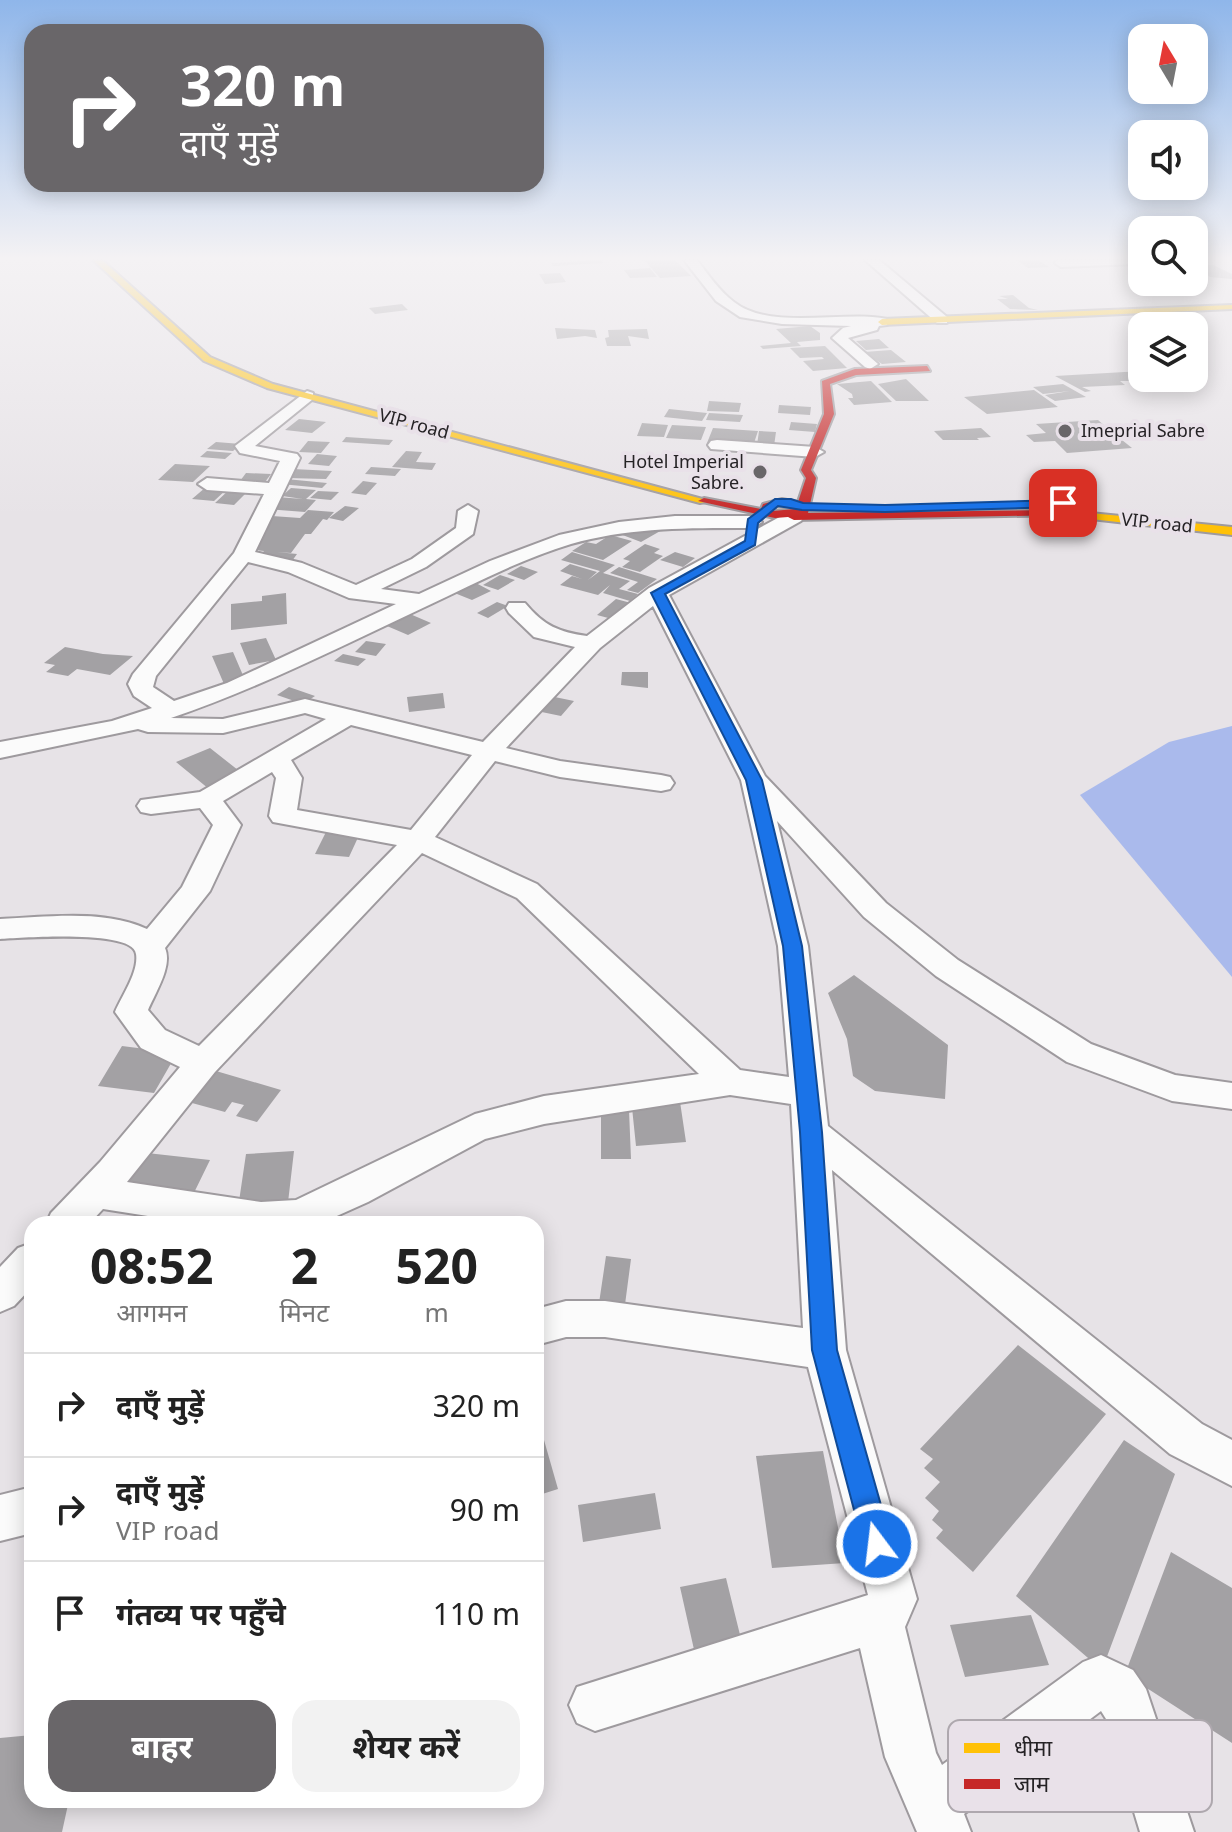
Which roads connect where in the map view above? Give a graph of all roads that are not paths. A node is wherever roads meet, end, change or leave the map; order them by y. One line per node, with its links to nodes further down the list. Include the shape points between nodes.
1 (192, 345): 6 (main road, VIP road, via 207,359)
2 (215, 345): 9 (main road, VIP road, via 280,381)
3 (848, 345): 5 (street)
4 (905, 345): 8 (main road, via 927,369 855,372 825,383 829,414)
5 (870, 364)
6 (307, 396): 12 (main road, VIP road); 13 (street, via 244,446 291,457)
7 (717, 445): 8 (street)
8 (815, 452): 10 (main road)
9 (658, 476): 12 (main road); 16 (main road, VIP road, via 738,497)
10 (792, 476): 15 (main road, via 811,478); 16 (main road)
11 (207, 484): 13 (street)
12 (697, 488): 16 (main road, VIP road); 17 (street)
13 (274, 489): 20 (street)
14 (468, 511): 21 (street, via 466,530 419,563)
15 (798, 512): 16 (street); 16 (main road); 18 (main road, VIP road, via 1063,503); 19 (main road, VIP road, via 937,517 1062,513)
16 (761, 520): 17 (street); 22 (street)
17 (692, 521): 23 (street, via 566,539)
18 (1232, 524)
19 (1232, 531)
20 (243, 555): 21 (street, via 295,567); 26 (street, via 140,684 142,691)
21 (357, 593): 23 (street)
22 (657, 593): 25 (street); 32 (street)
23 (420, 601): 26 (street, via 235,688)
24 (517, 608): 25 (street, via 541,634)
25 (592, 643): 30 (street)
26 (170, 709): 28 (street)
27 (348, 716): 28 (street, via 305,706 223,726); 30 (street); 31 (street)
28 (123, 735): 29 (street)
29 (0, 750)
30 (489, 751): 33 (street, via 560,769); 36 (street)
31 (276, 757): 34 (street); 36 (street, via 289,778 283,816)
32 (754, 780): 41 (street, via 793,946); 42 (street, via 875,910 947,968 1079,1053 1172,1088)
33 (661, 783)
34 (207, 799): 35 (street); 38 (street, via 227,825 195,891)
35 (151, 806)
36 (418, 840): 39 (street); 40 (street, via 527,891)
37 (0, 929): 38 (street, via 115,929 135,934)
38 (150, 946): 39 (street, via 153,956 131,1012 153,1039)
39 (203, 1063): 44 (street)
40 (730, 1082): 41 (street); 47 (street, via 544,1110 475,1128)
41 (806, 1093): 43 (street)
42 (1232, 1096)
43 (811, 1132): 51 (street); 52 (street, via 1186,1439)
44 (95, 1192): 45 (street); 46 (street)
45 (72, 1216)
46 (248, 1216)
47 (299, 1216)
48 (24, 1268): 49 (street)
49 (0, 1294)
50 (544, 1325): 51 (street, via 605,1319)
51 (825, 1350): 55 (street, via 893,1599)
52 (1232, 1464)
53 (24, 1512): 54 (street)
54 (0, 1518)
55 (878, 1618): 56 (street); 60 (street, via 911,1757)
56 (595, 1705)
57 (1054, 1720): 58 (street, via 1101,1680 1115,1688)
58 (1132, 1720)
59 (1161, 1812): 61 (street)
60 (938, 1818)
61 (1167, 1832)

